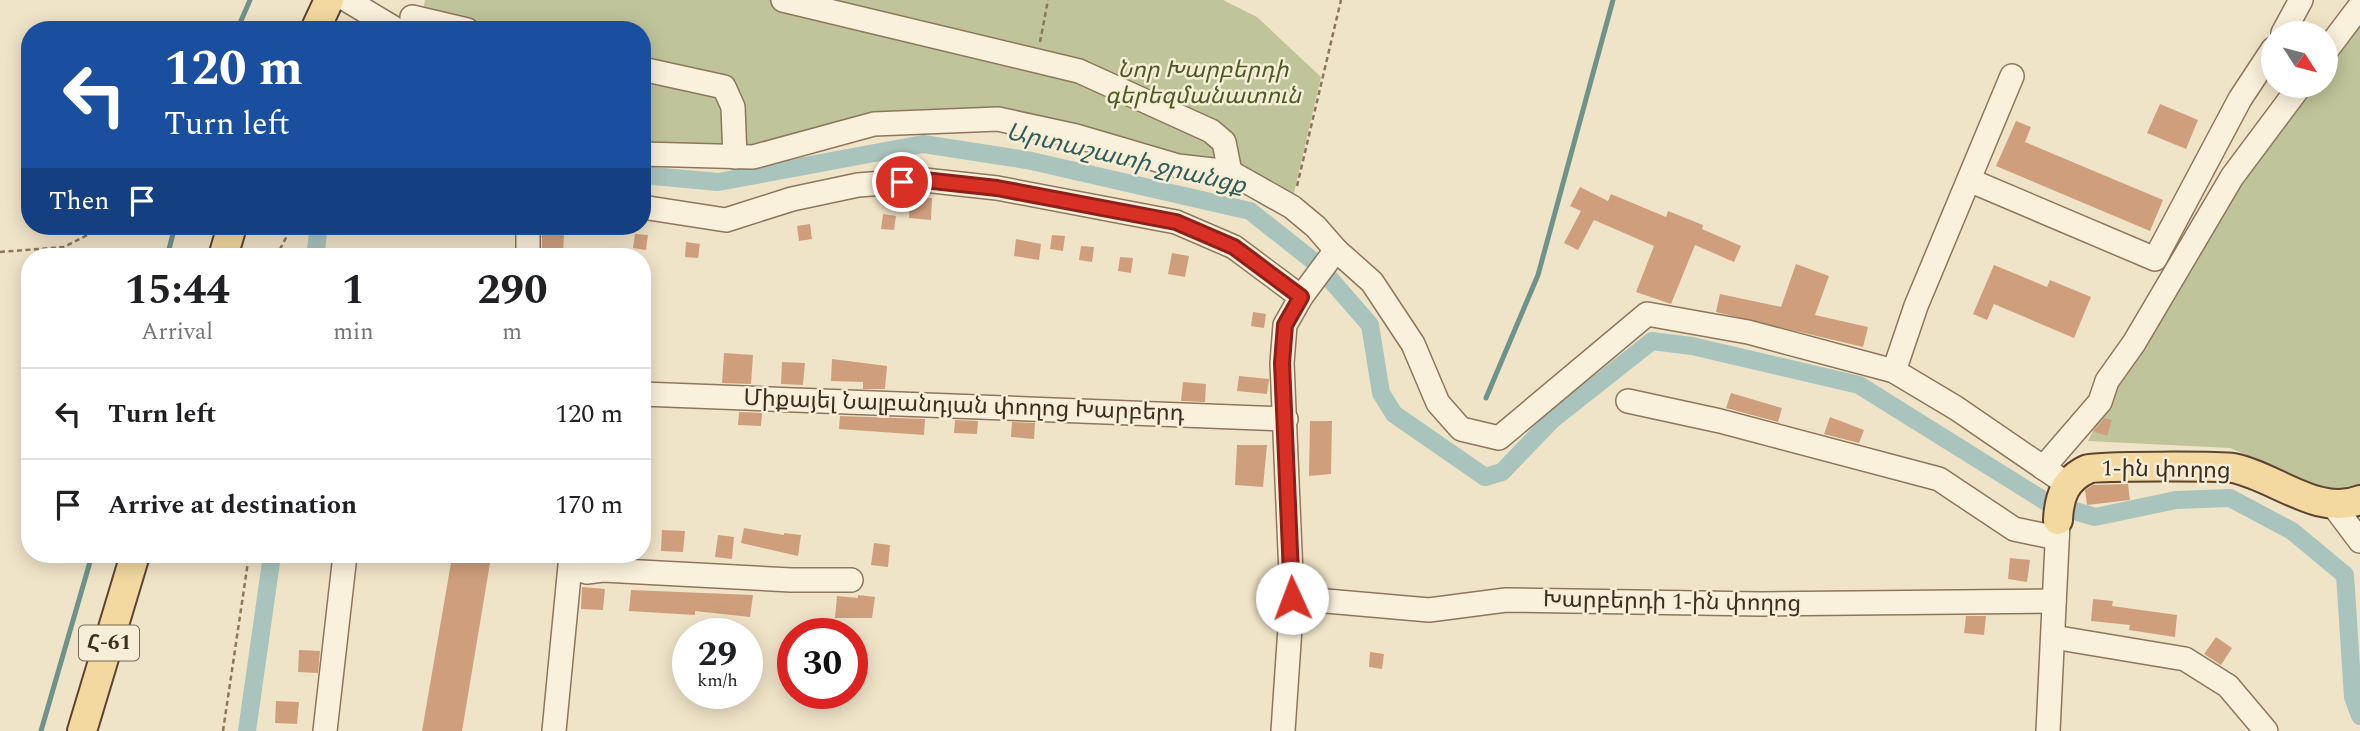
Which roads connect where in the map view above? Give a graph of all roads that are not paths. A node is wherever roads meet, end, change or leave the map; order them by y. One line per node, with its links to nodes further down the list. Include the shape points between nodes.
1 (329, 0): 7 (main road)
2 (346, 0): 6 (street)
3 (783, 0): 16 (street, via 1079,71 1211,131 1224,142)
4 (2301, 0): 8 (street)
5 (2360, 6): 9 (street)
6 (407, 19)
7 (319, 21)
8 (2290, 21)
9 (2338, 35)
10 (2261, 67): 17 (street, via 2155,259)
11 (651, 71): 15 (street, via 724,87 733,107)
12 (2012, 76): 17 (street)
13 (2291, 98): 25 (street, via 2232,177 2107,381 2100,402)
14 (651, 154): 15 (street)
15 (735, 157): 16 (street, via 753,158 874,124 998,119 1178,166)
16 (1230, 172): 19 (street, via 1292,206)
17 (1969, 180): 21 (street, via 1916,306)
18 (651, 208): 20 (street, via 726,220 858,185 924,180 997,188 1176,222 1234,247)
19 (1336, 250): 20 (street); 21 (street, via 1371,282 1413,344 1438,403 1461,429 1499,438 1647,314 1748,332)
20 (1301, 297): 24 (street, via 1285,325)
21 (1894, 372): 25 (street)
22 (651, 394): 24 (street, Միքայել Նալբանդյան փողոց Խարբերդ)
23 (1628, 401): 27 (street, via 1939,479 2014,528)
24 (1286, 419): 34 (street)
25 (2043, 468): 27 (street)
26 (2347, 503): 27 (main road, 1-ին փողոց, via 2232,468 2090,468); 28 (street)
27 (2060, 509): 35 (street)
28 (2360, 541)
29 (133, 563): 37 (main road, Հ-61)
30 (344, 563): 38 (street)
31 (571, 563): 39 (street)
32 (574, 563): 33 (street, via 587,572)
33 (851, 580)
34 (1292, 598): 35 (street, Խարբերդի 1-ին փողոց, via 1429,610 1506,600 1761,604); 40 (street)
35 (2054, 601): 36 (street)
36 (2053, 637): 41 (street); 42 (street, via 2185,659 2228,686)
37 (82, 731)
38 (326, 731)
39 (554, 731)
40 (1283, 731)
41 (2048, 731)
42 (2266, 731)

